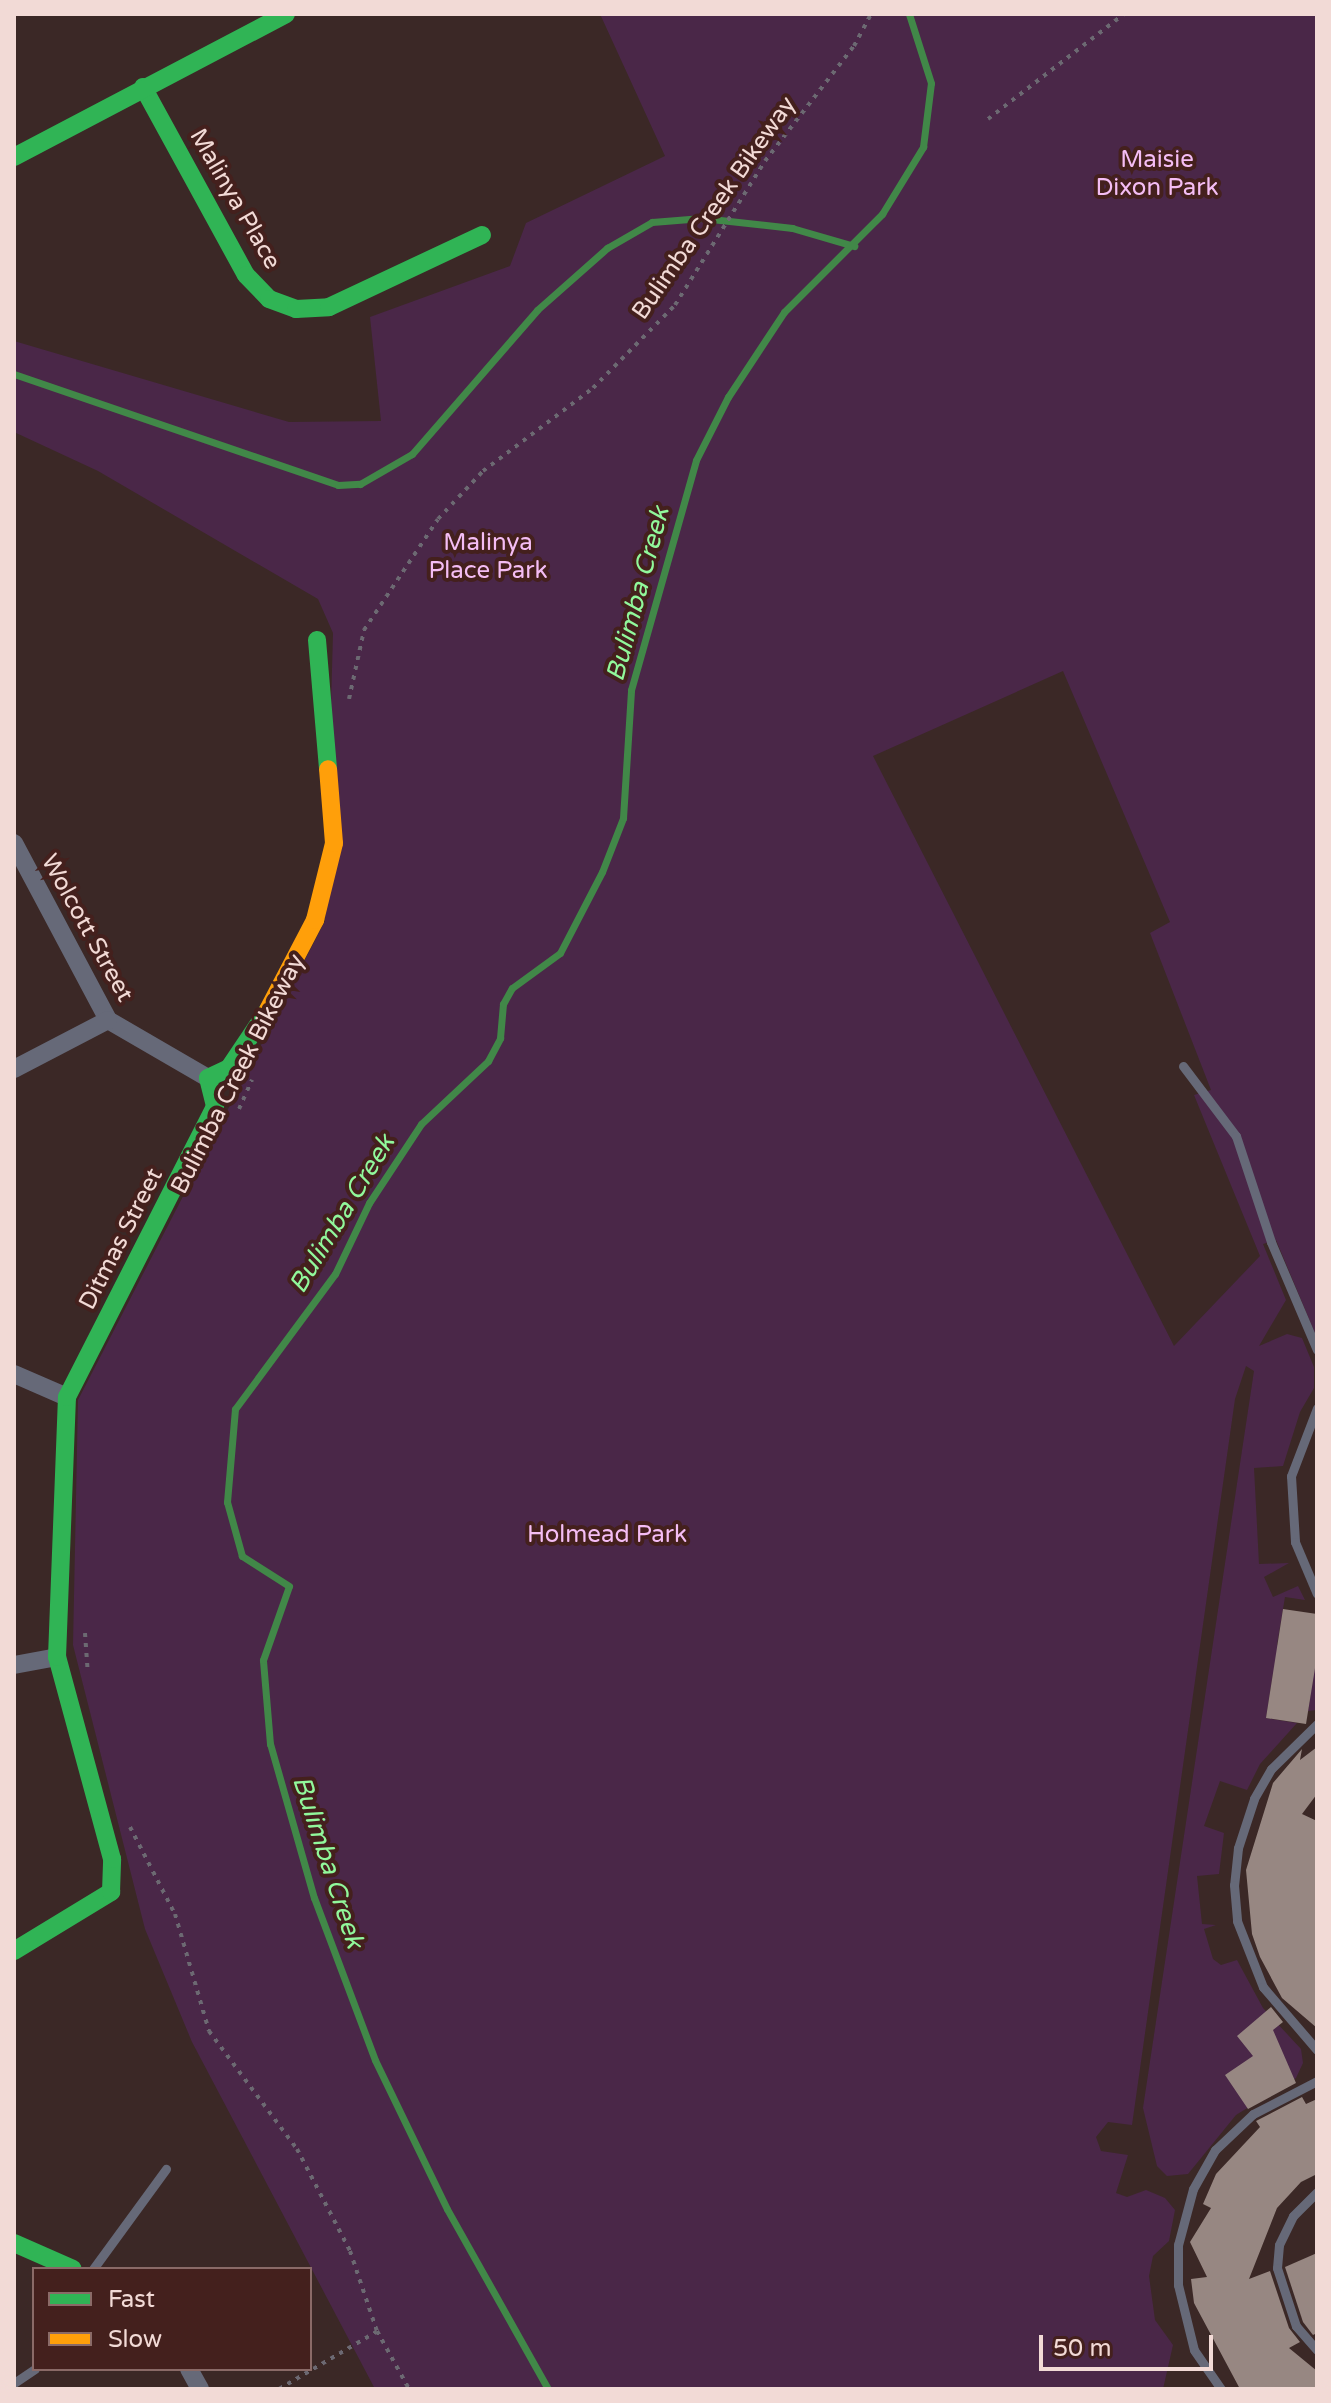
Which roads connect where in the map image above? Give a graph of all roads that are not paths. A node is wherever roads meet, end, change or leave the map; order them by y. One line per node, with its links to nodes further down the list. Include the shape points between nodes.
1 (286, 14): 2 (street)
2 (143, 87): 3 (street); 4 (street, Malinya Place, via 246,275 269,299 296,309 329,307)
3 (14, 157)
4 (482, 235)
5 (317, 640): 10 (street, via 334,843 325,885 315,920 254,1038 229,1068)
6 (14, 843): 7 (street, Wolcott Street)
7 (108, 1020): 9 (street); 10 (street, Wolcott Street)
8 (1183, 1066): 11 (lane, via 1236,1136 1271,1242)
9 (14, 1069)
10 (208, 1078): 13 (street, Ditmas Street, via 215,1106)
11 (1317, 1350)
12 (14, 1374): 13 (street)
13 (67, 1397): 16 (street, Ditmas Street)
14 (1317, 1408): 15 (lane, via 1291,1476 1295,1542)
15 (1317, 1594)
16 (57, 1657): 17 (street); 19 (street, Ditmas Street, via 112,1859 111,1892)
17 (14, 1665)
18 (1317, 1724): 20 (lane, via 1286,1751 1254,1799 1238,1848 1234,1885 1237,1921 1263,1987)
19 (14, 1951)
20 (1317, 2050)
21 (1317, 2081): 32 (lane, via 1253,2114 1215,2150 1193,2189 1178,2245 1178,2285 1194,2350)
22 (166, 2169): 26 (lane)
23 (1317, 2192): 27 (lane, via 1293,2216 1279,2245 1277,2268 1296,2326)
24 (14, 2243): 25 (street)
25 (68, 2267)
26 (94, 2267)
27 (1317, 2350)
28 (32, 2371): 30 (lane)
29 (190, 2371): 31 (street)
30 (14, 2383)
31 (200, 2389)
32 (1221, 2389)

